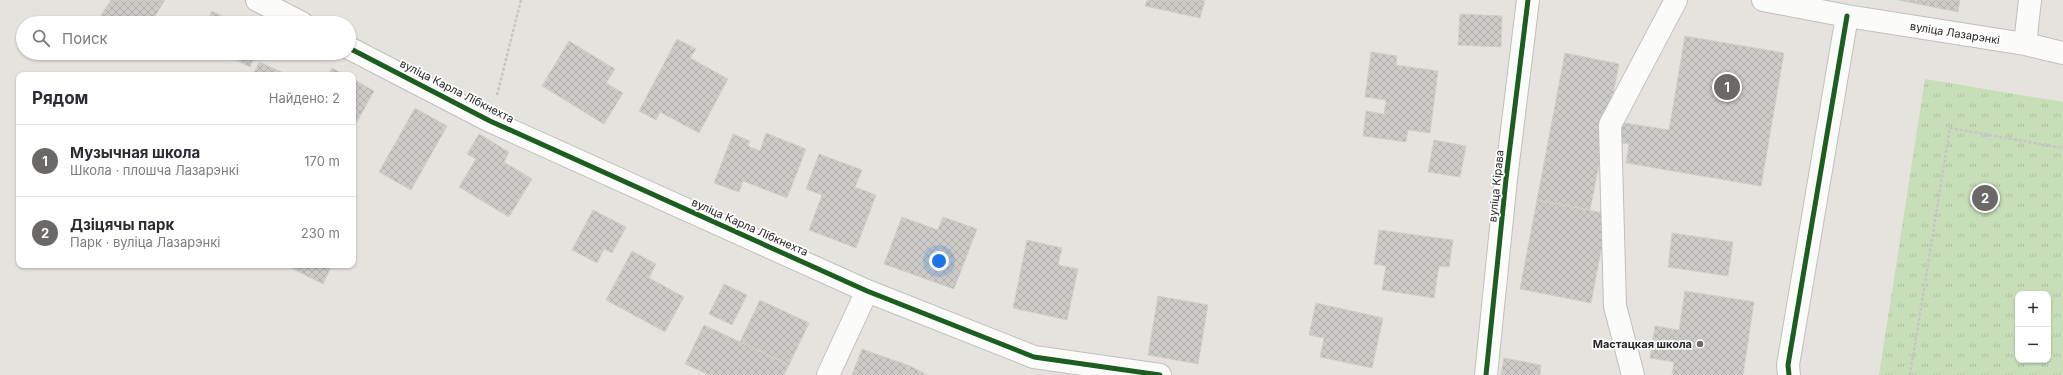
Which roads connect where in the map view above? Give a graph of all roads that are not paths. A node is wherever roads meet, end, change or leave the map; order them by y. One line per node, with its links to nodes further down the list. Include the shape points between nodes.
1 (257, 0): 6 (street)
2 (1528, 0): 14 (street, вуліца Кірава)
3 (1676, 0): 15 (street, via 1610,125 1615,306)
4 (1763, 0): 7 (street, вуліца Лазарэнкі)
5 (2030, 0): 8 (street)
6 (288, 16)
7 (1847, 16): 8 (street, вуліца Лазарэнкі); 16 (street, via 1788,365)
8 (2025, 44): 10 (street, вуліца Лазарэнкі)
9 (356, 52): 11 (street, вуліца Карла Лібкнехта, via 490,121)
10 (2063, 53)
11 (867, 292): 12 (street); 13 (street, вуліца Карла Лібкнехта, via 1034,357)
12 (828, 375)
13 (1160, 375)
14 (1486, 375)
15 (1633, 375)
16 (1789, 375)

